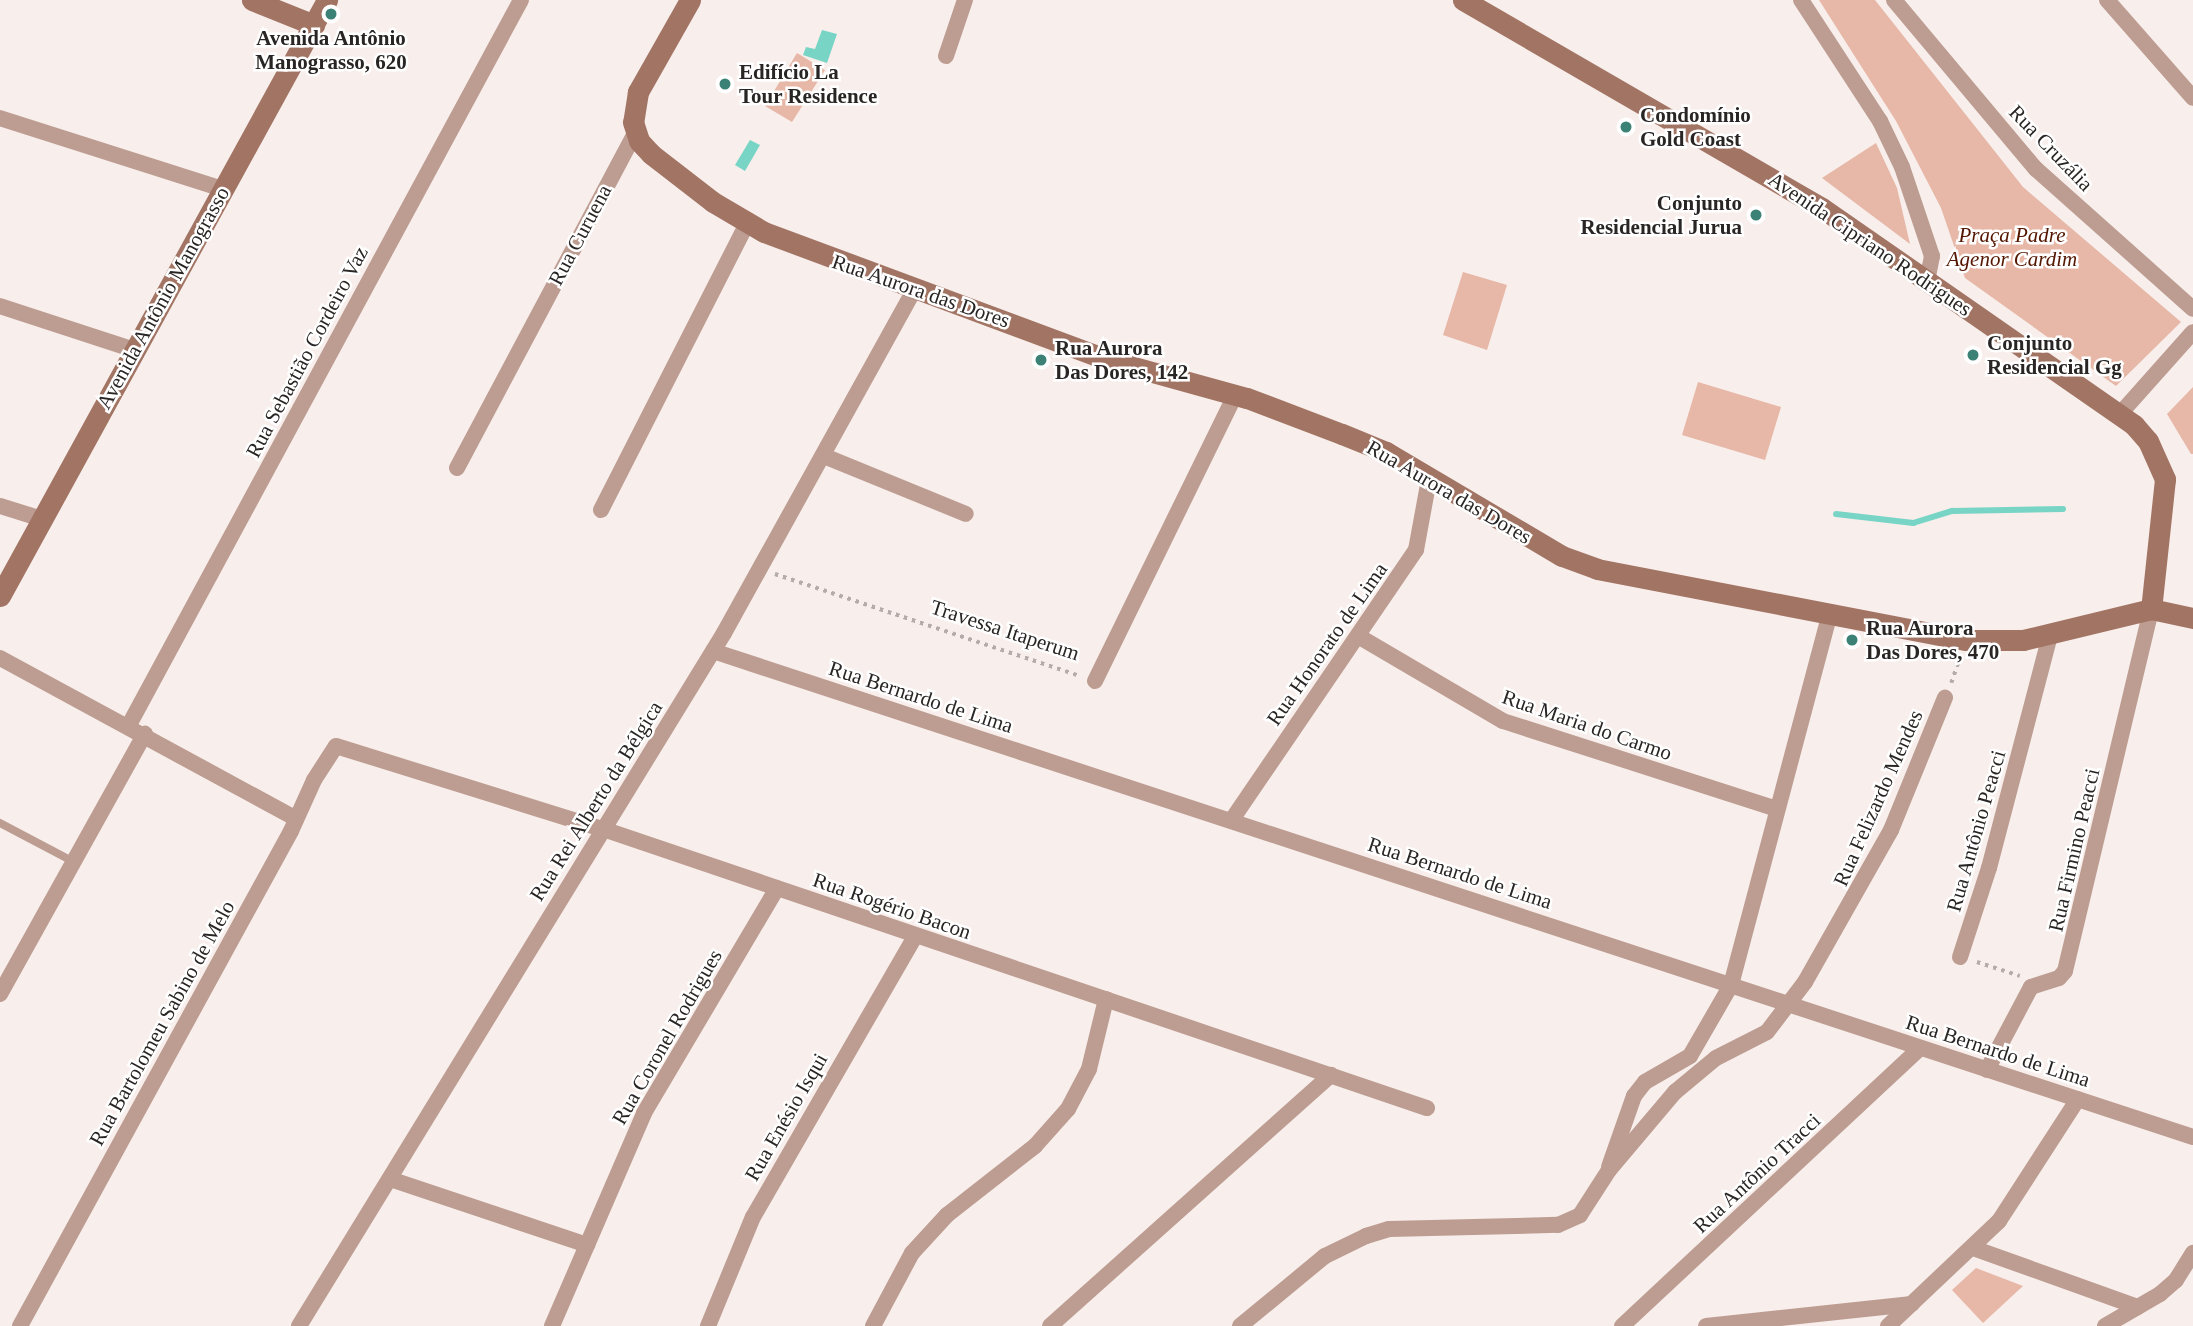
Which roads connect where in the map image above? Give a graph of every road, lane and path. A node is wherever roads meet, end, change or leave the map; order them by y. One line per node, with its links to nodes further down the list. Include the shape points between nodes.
1 (252, 0): 10 (main road)
2 (327, 0): 10 (main road, Avenida Antônio Manograsso)
3 (521, 0): 44 (street, Rua Sebastião Cordeiro Vaz)
4 (690, 0): 14 (main road, Rua Curuena, via 638,92)
5 (965, 0): 11 (street)
6 (1463, 0): 17 (main road, Avenida Cipriano Rodrigues, via 1822,208)
7 (1801, 0): 17 (street, via 1880,121 1896,156 1932,256)
8 (1895, 0): 20 (street, Rua Cruzália, via 2036,169)
9 (2106, 0): 12 (street)
10 (314, 25): 15 (main road, Avenida Antônio Manograsso)
11 (946, 56)
12 (2193, 98)
13 (0, 118): 15 (street)
14 (636, 131): 16 (main road, Rua Aurora das Dores, via 650,154); 26 (street, Rua Curuena)
15 (223, 189): 22 (main road, Avenida Antônio Manograsso)
16 (747, 223): 18 (main road, Rua Aurora das Dores, via 839,263); 29 (street)
17 (1927, 281): 24 (main road, Avenida Cipriano Rodrigues)
18 (915, 288): 23 (main road, Rua Aurora das Dores, via 1105,359); 25 (street, Rua Rei Alberto da Bélgica)
19 (0, 306): 22 (street)
20 (2193, 309)
21 (2192, 334): 24 (street)
22 (135, 350): 31 (main road, Avenida Antônio Manograsso)
23 (1235, 395): 27 (main road, Rua Aurora das Dores, via 1386,452); 42 (street, Travessa Itaperum)
24 (2119, 415): 34 (main road, Avenida Cipriano Rodrigues, via 2148,441 2165,480)
25 (824, 456): 30 (street); 32 (street, Rua Rei Alberto da Bélgica)
26 (457, 468)
27 (1429, 479): 35 (main road, Rua Aurora das Dores, via 1577,562); 38 (street, Rua Honorato de Lima, via 1416,550)
28 (0, 506): 31 (street)
29 (601, 510)
30 (966, 514)
31 (42, 519): 33 (main road, Avenida Antônio Manograsso)
32 (760, 569): 40 (street, Rua Rei Alberto da Bélgica); 42 (path, Travessa Itaperum)
33 (0, 596)
34 (2151, 610): 36 (main road); 37 (main road, Rua Aurora das Dores); 56 (street, Rua Firmino Peacci, via 2071,952 2059,978)
35 (1830, 614): 39 (main road, Rua Aurora das Dores); 47 (street, Rua Felizardo Mendes)
36 (2193, 618)
37 (2051, 632): 39 (main road, Rua Aurora das Dores, via 2023,640); 55 (street, Rua Antônio Peacci, via 1993,854)
38 (1358, 636): 47 (street, Rua Maria do Carmo, via 1503,721); 49 (street, Rua Honorato de Lima)
39 (1966, 640): 43 (path, Rua Felizardo Mendes)
40 (713, 651): 49 (street, Rua Bernardo de Lima); 51 (street, Rua Rei Alberto da Bélgica)
41 (0, 658): 44 (street)
42 (1095, 681)
43 (1945, 698): 60 (street, Rua Felizardo Mendes, via 1891,830 1828,946)
44 (130, 725): 45 (street)
45 (145, 734): 48 (street); 52 (street)
46 (343, 747): 48 (street, Rua Bartolomeu Sabino de Melo, via 332,748); 51 (street, Rua Rogério Bacon)
47 (1777, 809): 57 (street, Rua Felizardo Mendes)
48 (296, 819): 74 (street, Rua Bartolomeu Sabino de Melo)
49 (1231, 821): 57 (street, Rua Bernardo de Lima)
50 (0, 823): 52 (lane)
51 (603, 829): 53 (street, Rua Rogério Bacon); 68 (street, Rua Rei Alberto da Bélgica)
52 (72, 861): 58 (street)
53 (777, 888): 54 (street, Rua Rogério Bacon); 69 (street, Rua Coronel Rodrigues, via 644,1113)
54 (915, 936): 59 (street, Rua Rogério Bacon); 77 (street, Rua Enésio Isqui, via 766,1193)
55 (1960, 957): 56 (path)
56 (2042, 983): 62 (street, Rua Firmino Peacci, via 2031,988 2019,1004)
57 (1731, 985): 60 (street, Rua Bernardo de Lima); 67 (street, Rua Felizardo Mendes, via 1690,1056 1645,1082 1634,1096)
58 (0, 994)
59 (1106, 999): 63 (street, Rua Rogério Bacon); 78 (street, via 1090,1069 1068,1110 1035,1146 947,1215 912,1253)
60 (1788, 1004): 61 (street, Rua Bernardo de Lima); 67 (street, Rua Felizardo Mendes, via 1757,1040 1716,1058 1694,1074)
61 (1919, 1049): 62 (street, Rua Bernardo de Lima); 81 (street, Rua Antônio Tracci)
62 (1987, 1070): 64 (street, Rua Bernardo de Lima)
63 (1331, 1075): 65 (street, Rua Rogério Bacon); 79 (street)
64 (2078, 1099): 66 (street, Rua Bernardo de Lima); 70 (street, via 2026,1184)
65 (1427, 1108)
66 (2193, 1137)
67 (1609, 1170): 80 (street, Rua Felizardo Mendes, via 1588,1206 1571,1222 1389,1229 1346,1245 1286,1286)
68 (390, 1179): 69 (street); 75 (street, Rua Rei Alberto da Bélgica)
69 (587, 1245): 76 (street, Rua Coronel Rodrigues)
70 (1973, 1248): 72 (street); 73 (street)
71 (2193, 1253): 73 (street, via 2176,1280)
72 (1912, 1304): 82 (street); 83 (street)
73 (2138, 1307): 84 (street)
74 (20, 1326)
75 (299, 1326)
76 (552, 1326)
77 (708, 1326)
78 (873, 1326)
79 (1050, 1326)
80 (1240, 1326)
81 (1622, 1326)
82 (1706, 1326)
83 (1888, 1326)
84 (2105, 1326)

